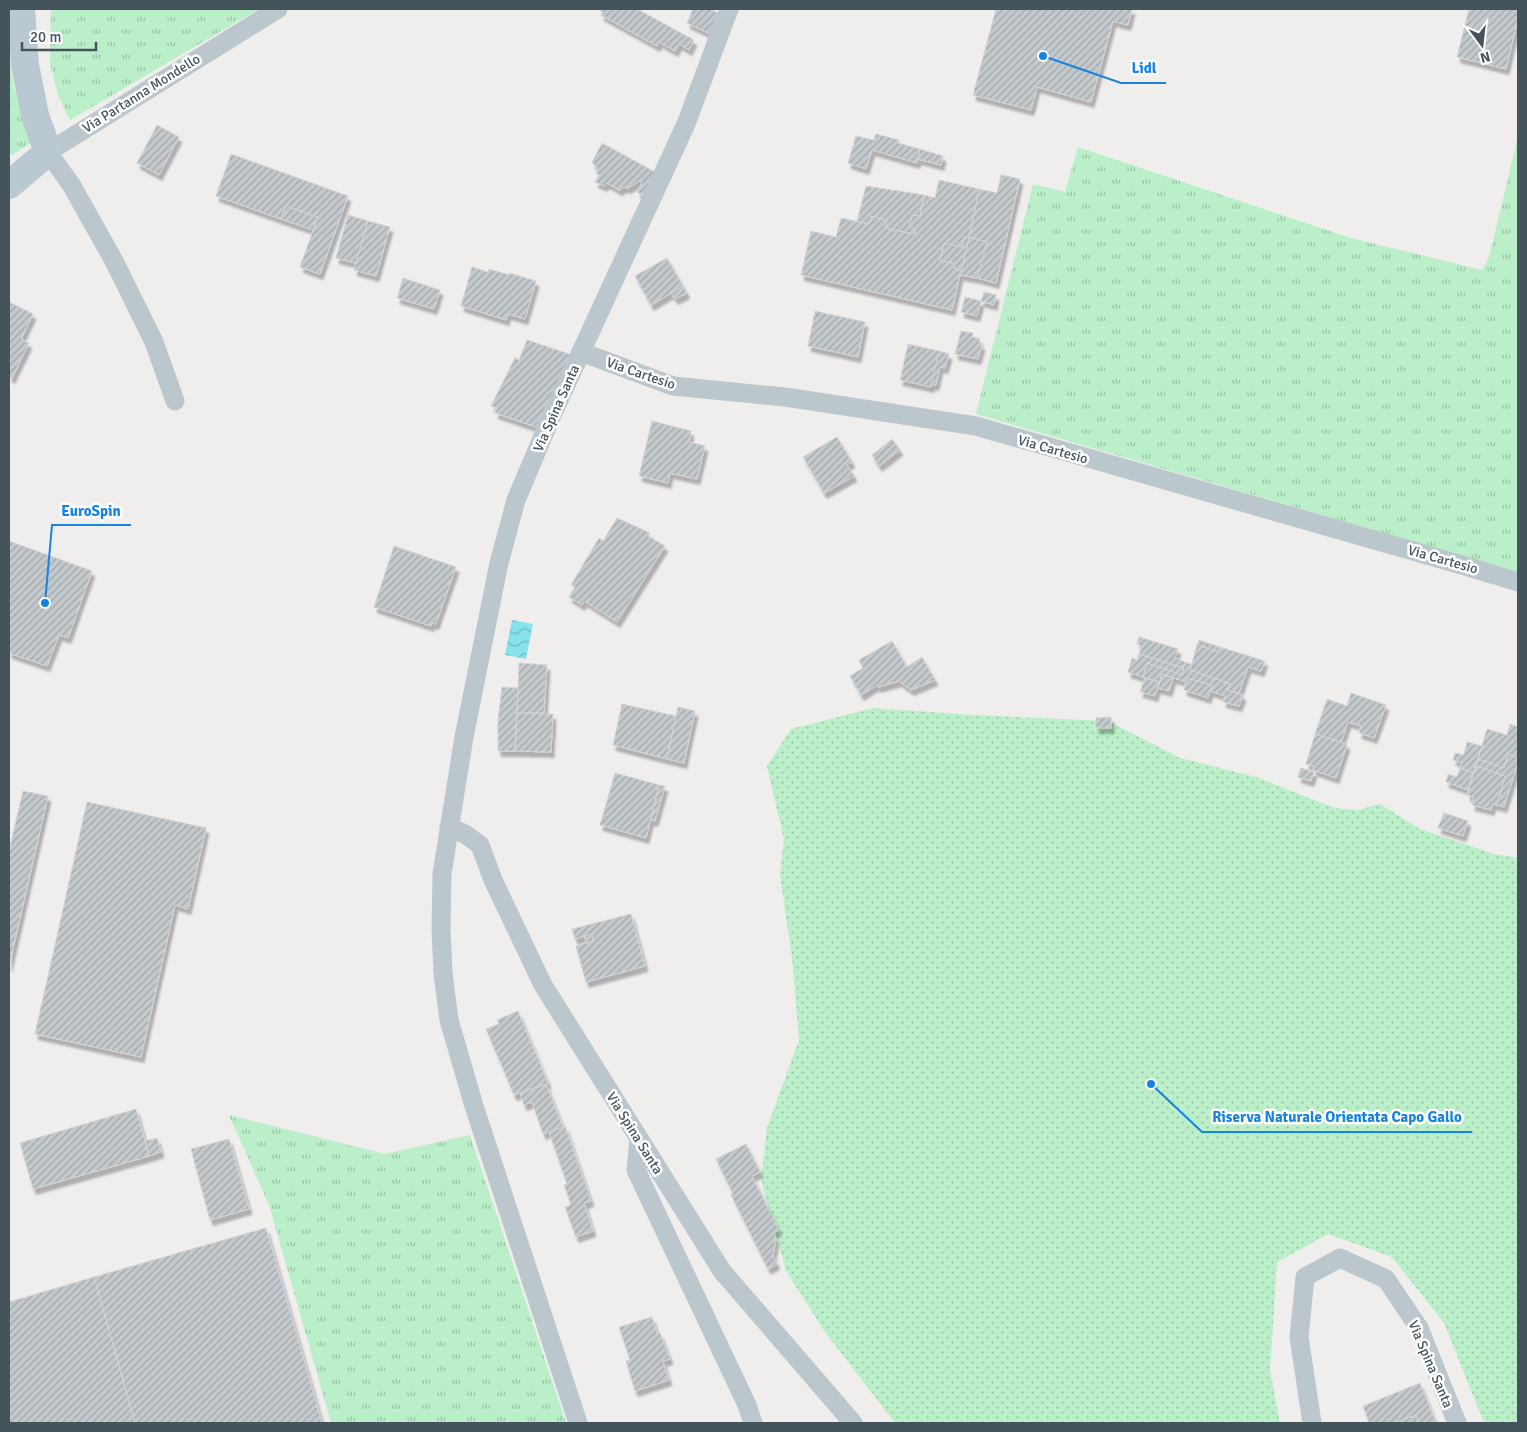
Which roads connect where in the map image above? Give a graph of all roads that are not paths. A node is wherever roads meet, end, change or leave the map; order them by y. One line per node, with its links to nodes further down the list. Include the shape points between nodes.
1 (13, 9): 5 (main road)
2 (21, 9): 6 (main road, via 25,66 35,115)
3 (278, 9): 6 (street, Via Partanna Mondello)
4 (728, 9): 8 (street, Via Spina Santa, via 686,124)
5 (9, 16)
6 (48, 152): 7 (main road, Via Partanna Mondello); 9 (street, via 72,186 114,261 154,342)
7 (9, 185)
8 (581, 352): 10 (street, Via Cartesio, via 672,386 785,397 976,426); 11 (street, Via Spina Santa, via 516,500 499,563)
9 (175, 401)
10 (1518, 582)
11 (449, 827): 12 (street, Via Spina Santa, via 480,845 493,880 543,985); 13 (street, Via Spina Santa, via 442,874 441,930 449,1020)
12 (640, 1139): 14 (street, via 636,1170); 15 (street, Via Spina Santa, via 722,1271)
13 (578, 1423)
14 (753, 1423)
15 (853, 1423)
16 (1312, 1423): 17 (street, Via Spina Santa, via 1299,1337 1304,1277 1340,1258 1386,1279 1419,1328)
17 (1457, 1423)

